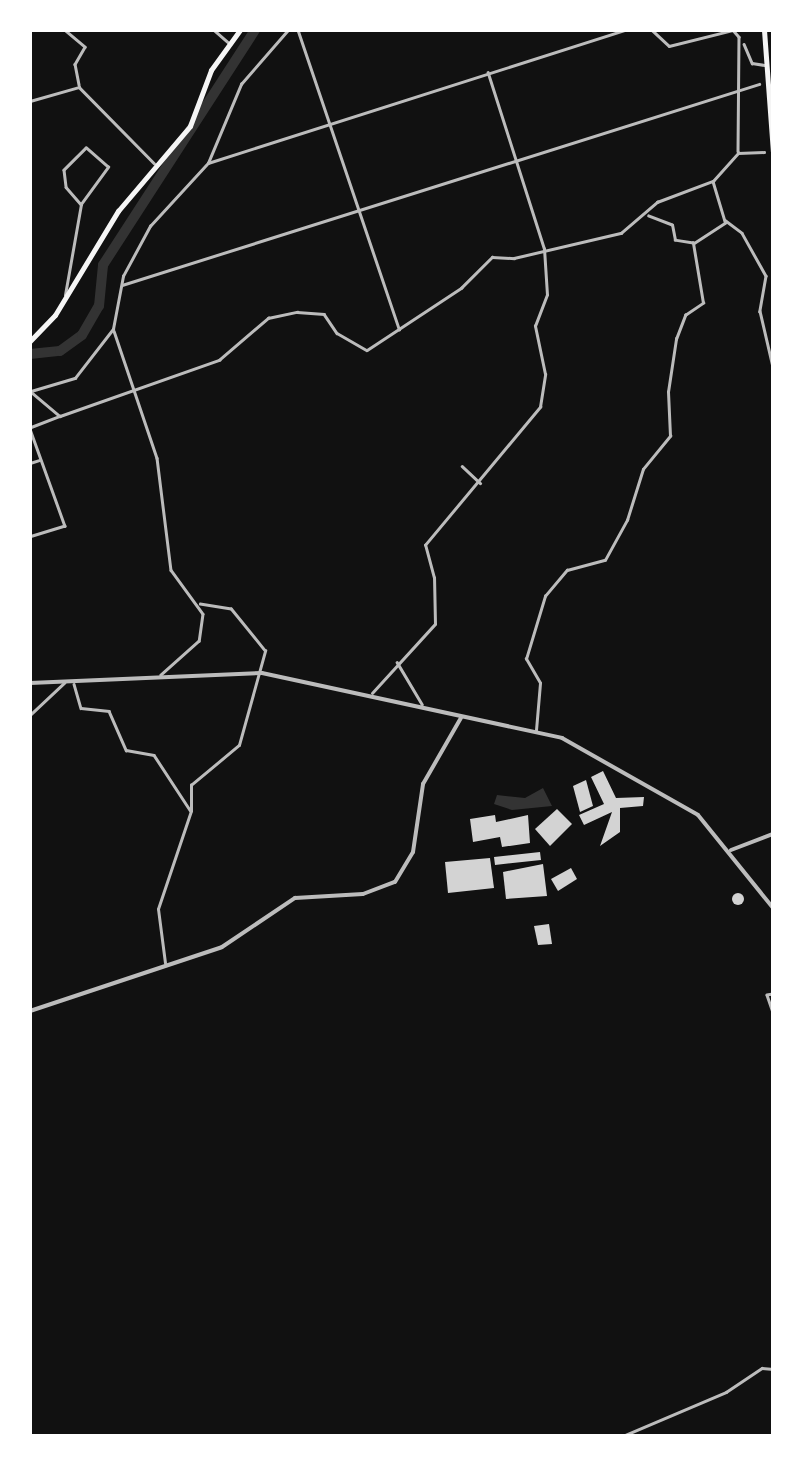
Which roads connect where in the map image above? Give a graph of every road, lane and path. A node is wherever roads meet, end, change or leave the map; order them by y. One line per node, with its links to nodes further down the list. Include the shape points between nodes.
1 (65, 30): 14 (street, via 85,47 76,64)
2 (214, 30): 9 (street)
3 (240, 30): 9 (main road)
4 (288, 30): 22 (street, via 241,84)
5 (298, 30): 17 (street)
6 (626, 30): 12 (street)
7 (652, 30): 10 (street, via 668,46 733,30)
8 (764, 30): 11 (main road)
9 (230, 44): 23 (main road, via 211,70 190,126)
10 (742, 45): 11 (street, via 748,44 752,62); 15 (street)
11 (766, 64): 19 (main road)
12 (488, 72): 17 (street); 21 (street)
13 (759, 84): 15 (street)
14 (80, 86): 16 (street); 23 (street)
15 (736, 87): 20 (street); 21 (street)
16 (30, 101)
17 (330, 122): 22 (street); 26 (street)
18 (764, 152): 20 (street)
19 (773, 152)
20 (738, 153): 24 (street)
21 (516, 158): 26 (street); 30 (street)
22 (208, 163): 31 (street, via 150,226)
23 (155, 164): 32 (main road)
24 (713, 181): 27 (street, via 666,198); 28 (street)
25 (80, 204): 25 (street, via 108,167 86,148 64,170 66,187); 32 (street)
26 (358, 209): 31 (street); 34 (street)
27 (648, 214): 29 (street, via 672,225 676,240); 30 (street, via 621,233)
28 (725, 220): 29 (street, via 719,232); 36 (street, via 742,233 766,276 760,311)
29 (693, 244): 57 (street, via 705,290 676,339 670,436 643,469 605,560 567,570 549,586 526,659 540,684)
30 (544, 249): 34 (street, via 492,257); 44 (street, via 547,296 535,326 546,374 540,408)
31 (122, 285): 33 (street)
32 (64, 300): 35 (main road)
33 (113, 329): 37 (street, via 75,378); 38 (street)
34 (400, 330): 38 (street, via 359,350 324,314 276,316 219,360)
35 (30, 342)
36 (773, 367)
37 (30, 391): 39 (street)
38 (134, 391): 39 (street); 46 (street, via 157,458 170,570)
39 (60, 416): 40 (street)
40 (30, 428): 41 (street)
41 (40, 460): 42 (street); 45 (street, via 65,526)
42 (30, 463)
43 (462, 466): 44 (street)
44 (481, 484): 47 (street, via 440,519 425,545 435,624)
45 (30, 537)
46 (200, 604): 48 (street, via 232,609 263,641); 49 (street, via 204,624 198,642)
47 (396, 660): 53 (street); 54 (street)
48 (262, 673): 49 (street); 53 (street); 58 (street, via 239,745 192,785)
49 (156, 680): 52 (street)
50 (30, 683): 51 (street)
51 (64, 683): 52 (street); 55 (street)
52 (74, 684): 58 (street, via 80,708 109,711 126,750 154,755)
53 (372, 694): 54 (street)
54 (422, 704): 56 (street)
55 (30, 715)
56 (462, 716): 57 (street); 62 (street, via 423,784 413,852 396,882 363,894 294,898 222,948)
57 (536, 730): 60 (street, via 583,745 679,801)
58 (190, 811): 62 (street, via 158,909)
59 (773, 834): 60 (street)
60 (731, 850): 61 (street)
61 (773, 908)
62 (166, 963): 64 (street)
63 (773, 994): 65 (street, via 766,995)
64 (30, 1011)
65 (773, 1012)
66 (773, 1369): 67 (street, via 762,1368 726,1392)
67 (623, 1436)

